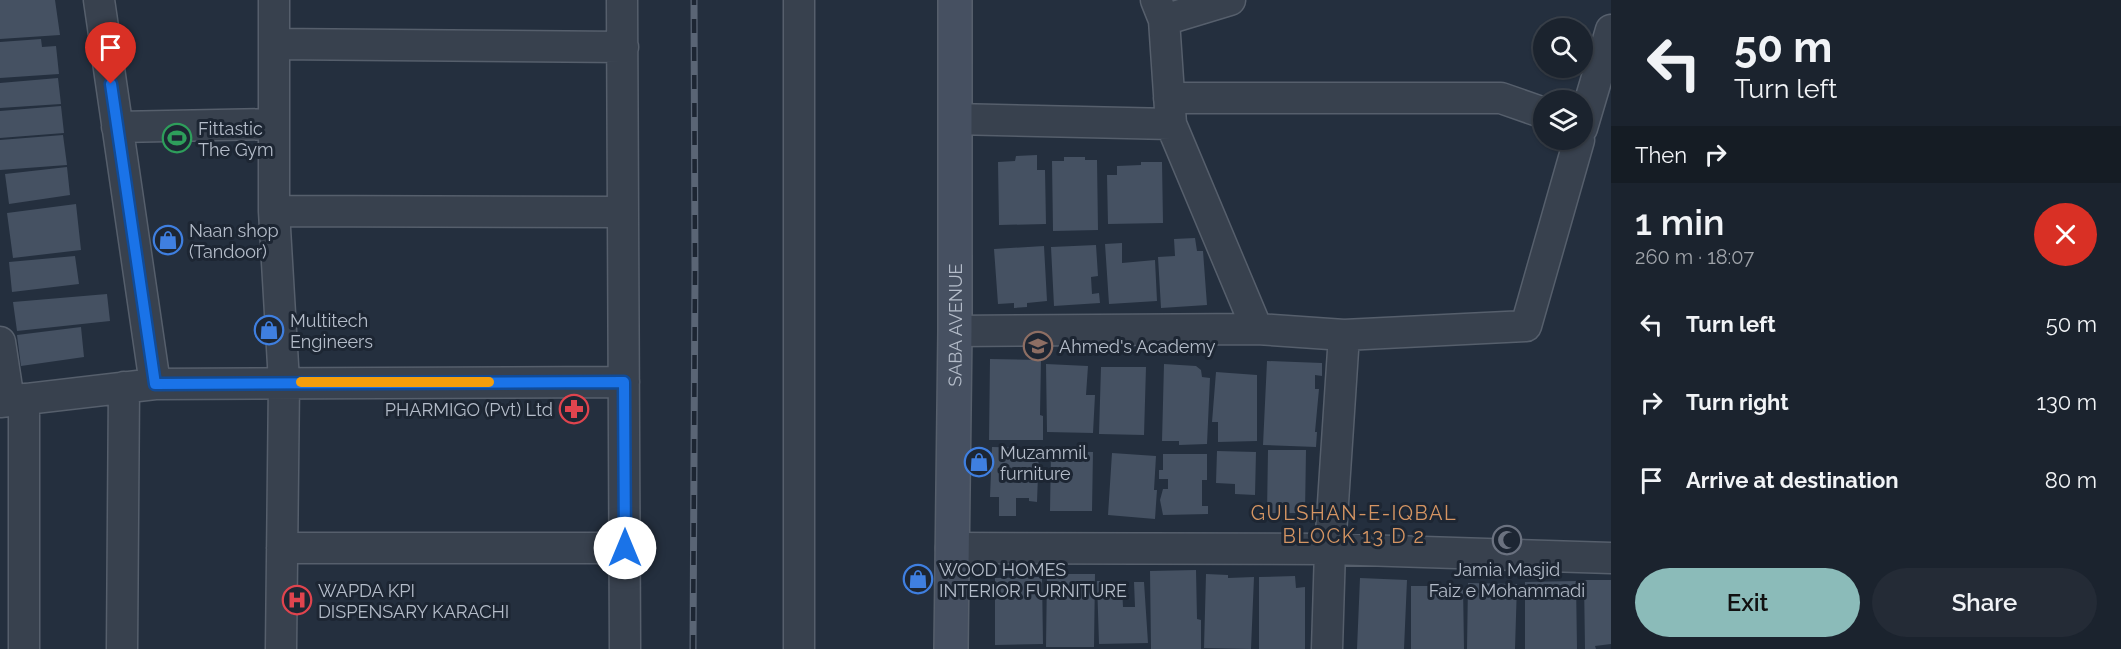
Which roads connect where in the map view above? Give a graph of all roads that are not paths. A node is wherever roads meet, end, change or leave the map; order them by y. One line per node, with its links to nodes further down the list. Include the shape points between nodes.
1 (99, 0): 16 (street)
2 (274, 0): 8 (street)
3 (622, 0): 10 (street)
4 (799, 0): 38 (street)
5 (955, 0): 14 (main road, SABA AVENUE)
6 (1230, 0): 7 (street)
7 (1160, 10): 13 (street)
8 (274, 44): 10 (street); 15 (street)
9 (1609, 44): 11 (street)
10 (623, 47): 19 (street)
11 (1593, 95)
12 (1533, 109): 13 (street, via 1501,98)
13 (1170, 111): 14 (street); 20 (street)
14 (954, 119): 21 (main road, SABA AVENUE)
15 (274, 124): 16 (street); 18 (street)
16 (117, 127): 26 (street)
17 (1576, 150): 22 (street, via 1526,326)
18 (274, 212): 19 (street); 24 (street)
19 (623, 212): 25 (street)
20 (1257, 329): 21 (street); 22 (street)
21 (955, 331): 31 (main road, SABA AVENUE)
22 (1344, 335): 32 (street)
23 (0, 342): 28 (street)
24 (284, 382): 25 (street); 26 (street); 29 (street)
25 (624, 382): 30 (street)
26 (155, 384): 27 (street)
27 (124, 387): 28 (street); 35 (street)
28 (11, 400): 34 (street)
29 (282, 548): 30 (street); 36 (street)
30 (625, 548): 37 (street)
31 (951, 548): 32 (street); 39 (main road, SABA AVENUE)
32 (1330, 549): 33 (street); 40 (street)
33 (1611, 558)
34 (24, 649)
35 (122, 649)
36 (281, 649)
37 (625, 649)
38 (799, 649)
39 (951, 649)
40 (1327, 649)

